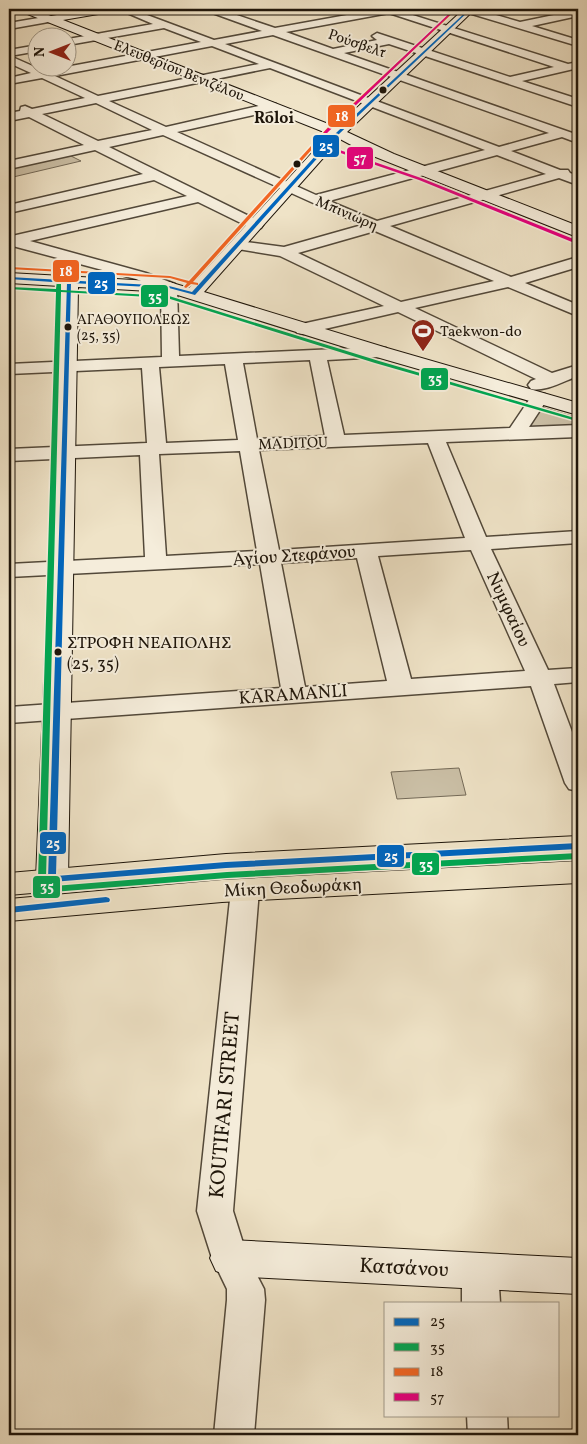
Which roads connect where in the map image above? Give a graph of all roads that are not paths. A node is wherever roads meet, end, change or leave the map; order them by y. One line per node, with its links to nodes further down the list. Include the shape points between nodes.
1 (24, 9): 12 (street, Ελευθερίου Βενιζέλου)
2 (110, 9): 12 (street)
3 (123, 9): 16 (street)
4 (210, 9): 9 (street, Ρούσβελτ)
5 (390, 9): 14 (street); 19 (street)
6 (468, 9): 17 (street); 19 (street)
7 (551, 9): 11 (street)
8 (244, 10): 9 (street)
9 (226, 14): 13 (street); 20 (street, Ρούσβελτ)
10 (314, 15): 14 (street)
11 (576, 15): 17 (street)
12 (50, 19): 18 (street); 21 (street, Ελευθερίου Βενιζέλου)
13 (200, 19)
14 (332, 21): 20 (street); 23 (street)
15 (182, 22): 16 (street)
16 (165, 25): 21 (street); 24 (street)
17 (520, 25): 25 (street)
18 (9, 26)
19 (447, 29): 27 (street); 37 (street)
20 (274, 32): 24 (street); 28 (street, Ρούσβελτ)
21 (97, 37): 22 (street); 30 (street, Ελευθερίου Βενιζέλου)
22 (78, 40)
23 (391, 40): 27 (street); 28 (street)
24 (213, 43): 30 (street); 34 (street)
25 (578, 43)
26 (28, 50): 29 (street)
27 (424, 51): 38 (street); 42 (street)
28 (333, 52): 31 (street); 38 (street, Ρούσβελτ)
29 (9, 53)
30 (144, 56): 36 (street); 41 (street, Ελευθερίου Βενιζέλου)
31 (307, 58)
32 (9, 60): 35 (street, Μπινιώρη)
33 (289, 61): 34 (street)
34 (272, 65): 41 (street); 50 (street)
35 (28, 68)
36 (78, 68)
37 (575, 68): 42 (street)
38 (399, 75): 46 (street, Ρούσβελτ); 50 (street)
39 (28, 78): 43 (street)
40 (49, 78): 48 (street, Μπινιώρη)
41 (201, 78): 48 (street); 53 (street, Ελευθερίου Βενιζέλου)
42 (511, 80): 44 (street); 52 (street)
43 (9, 81)
44 (484, 86)
45 (467, 89): 46 (street)
46 (449, 93): 47 (street); 60 (street, Ρούσβελτ)
47 (430, 97)
48 (96, 100): 55 (street); 58 (street, Μπινιώρη)
49 (9, 102): 55 (street)
50 (370, 102): 54 (street); 56 (street)
51 (402, 103): 54 (street)
52 (578, 103)
53 (272, 107): 58 (street); 61 (street, Ελευθερίου Βενιζέλου)
54 (384, 108): 56 (street); 64 (street)
55 (31, 113): 57 (street); 63 (street)
56 (359, 113): 61 (street)
57 (9, 117)
58 (163, 130): 63 (street); 73 (street, Μπινιώρη)
59 (578, 130): 60 (street)
60 (562, 134): 62 (street, Ρούσβελτ); 64 (street)
61 (336, 136): 69 (street, Ελευθερίου Βενιζέλου); 73 (street)
62 (578, 140)
63 (96, 145): 66 (street); 71 (street)
64 (496, 150): 69 (street); 70 (street)
65 (16, 152): 66 (street)
66 (32, 160): 67 (street)
67 (9, 165)
68 (578, 169): 70 (street)
69 (423, 170): 74 (street, Ελευθερίου Βενιζέλου); 76 (street)
70 (560, 174): 72 (street); 74 (street)
71 (157, 175): 75 (street); 77 (street)
72 (578, 181)
73 (290, 188): 76 (street, Μπινιώρη); 78 (street)
74 (485, 195): 79 (street); 80 (street, Ελευθερίου Βενιζέλου)
75 (201, 197): 78 (street); 81 (street)
76 (315, 200): 79 (street, Μπινιώρη)
77 (9, 209)
78 (256, 224): 82 (street)
79 (377, 226): 83 (street); 87 (street, Μπινιώρη)
80 (578, 232)
81 (11, 240): 88 (street, via 141,276)
82 (238, 245): 83 (street); 89 (street)
83 (284, 252): 90 (street)
84 (578, 262): 87 (street)
85 (9, 278): 86 (street)
86 (68, 281): 88 (street); 98 (street)
87 (511, 282): 90 (street); 91 (street, Μπινιώρη)
88 (169, 287): 89 (street); 96 (street)
89 (193, 294): 92 (street)
90 (398, 306): 92 (street); 101 (street)
91 (578, 311)
92 (303, 329): 93 (street)
93 (380, 352): 94 (street); 102 (street)
94 (316, 355): 95 (street); 108 (street)
95 (233, 358): 96 (street); 109 (street)
96 (171, 361): 97 (street)
97 (150, 362): 98 (street); 110 (street)
98 (66, 366): 99 (street); 111 (street)
99 (9, 368)
100 (578, 370): 101 (street)
101 (552, 380): 102 (street)
102 (518, 392): 103 (street)
103 (539, 398): 104 (street); 106 (street)
104 (578, 409)
105 (578, 431): 106 (street, MADITOU)
106 (516, 433): 107 (street, MADITOU)
107 (435, 438): 108 (street, MADITOU); 114 (street, Νυμφαίου)
108 (336, 441): 109 (street, MADITOU)
109 (249, 445): 110 (street, MADITOU); 116 (street)
110 (153, 449): 111 (street, MADITOU); 117 (street)
111 (64, 453): 112 (street, MADITOU); 118 (street)
112 (9, 455)
113 (578, 537): 114 (street, Αγίου Στεφάνου)
114 (478, 543): 115 (street, Αγίου Στεφάνου); 121 (street, Νυμφαίου)
115 (366, 551): 116 (street, Αγίου Στεφάνου); 122 (street)
116 (269, 557): 117 (street, Αγίου Στεφάνου); 123 (street)
117 (156, 564): 118 (street, Αγίου Στεφάνου)
118 (60, 569): 119 (street, Αγίου Στεφάνου); 124 (street)
119 (9, 571)
120 (578, 675): 121 (street, KARAMANLI)
121 (540, 678): 122 (street, KARAMANLI); 126 (street, Νυμφαίου)
122 (401, 687): 123 (street, KARAMANLI)
123 (294, 694): 124 (street, KARAMANLI)
124 (56, 712): 125 (street, KARAMANLI); 129 (street)
125 (9, 715)
126 (578, 783)
127 (578, 846): 129 (highway, Μίκη Θεοδωράκη, via 235,864)
128 (578, 872): 131 (highway, Μίκη Θεοδωράκη)
129 (52, 879): 130 (highway, Μίκη Θεοδωράκη)
130 (9, 884)
131 (244, 890): 132 (highway, Μίκη Θεοδωράκη); 133 (street, KOUTIFARI STREET, via 214,1211)
132 (9, 910)
133 (230, 1258): 135 (street, Κατσάνου); 137 (street, KOUTIFARI STREET, via 245,1289 246,1300)
134 (578, 1276): 135 (street, Κατσάνου)
135 (480, 1287)
136 (487, 1416): 138 (street)
137 (234, 1435)
138 (488, 1435)

